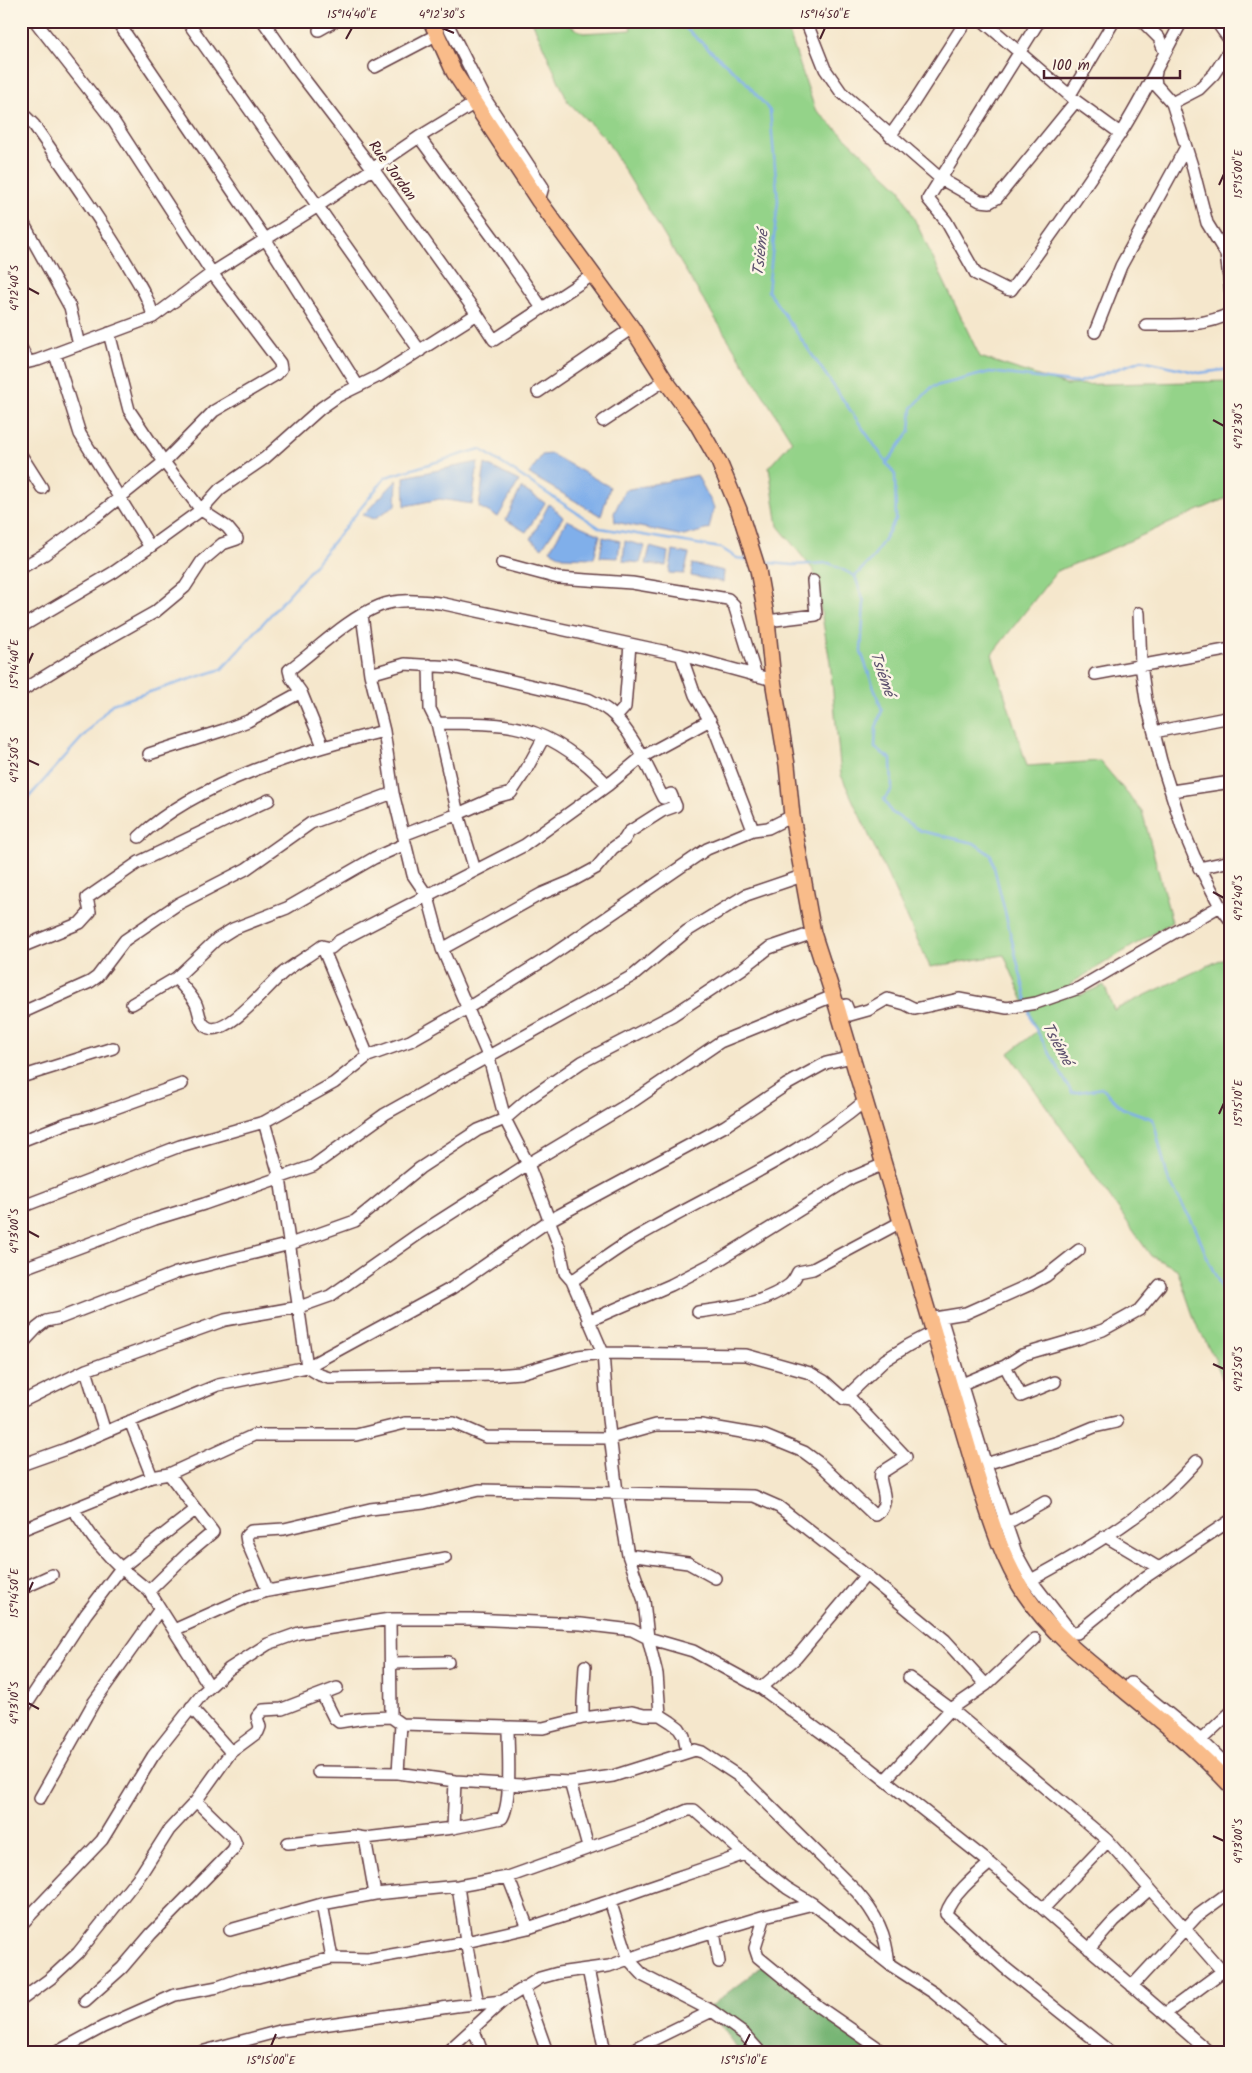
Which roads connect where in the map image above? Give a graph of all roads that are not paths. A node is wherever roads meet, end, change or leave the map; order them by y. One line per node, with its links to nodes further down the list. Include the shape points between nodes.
1 (35, 21): 36 (street, via 114,122)
2 (116, 21): 35 (street)
3 (187, 21): 33 (street)
4 (262, 21): 30 (street, Rue Jordan)
5 (335, 21): 15 (street)
6 (806, 21): 27 (street, via 833,82)
7 (966, 21): 27 (street)
8 (982, 21): 18 (street)
9 (1039, 21): 18 (street)
10 (1114, 21): 22 (street)
11 (1142, 21): 19 (street, via 1159,38)
12 (1182, 21): 19 (street)
13 (1216, 21): 16 (street)
14 (437, 24): 20 (street); 23 (main road, via 454,72); 32 (street, via 543,187)
15 (319, 30)
16 (1231, 42)
17 (1231, 48): 24 (street, via 1200,89)
18 (1018, 53): 22 (street); 31 (street)
19 (1165, 53): 21 (street)
20 (375, 67)
21 (1156, 71): 24 (street, via 1156,85); 26 (street)
22 (1073, 98): 26 (street); 31 (street, via 994,201 980,201)
23 (475, 103): 28 (street); 32 (main road)
24 (1172, 103): 29 (street)
25 (21, 112): 42 (street, via 34,125 104,225 151,306)
26 (1120, 133): 31 (street, via 1011,290 976,274 946,221 928,199)
27 (890, 136): 31 (street)
28 (419, 137): 30 (street); 39 (street)
29 (1186, 147): 38 (street, via 1207,223 1226,254); 45 (street, via 1121,266)
30 (373, 169): 33 (street); 40 (street, Rue Jordan)
31 (941, 179)
32 (539, 201): 37 (main road)
33 (318, 206): 35 (street); 49 (street)
34 (21, 219): 47 (street, via 70,307)
35 (266, 240): 36 (street); 53 (street)
36 (212, 273): 42 (street); 57 (street, via 280,363 281,369 214,411)
37 (594, 274): 39 (street); 44 (main road)
38 (1231, 292)
39 (542, 308): 40 (street, Rue Jordan, via 494,340)
40 (477, 314): 49 (street)
41 (1231, 314): 43 (street, via 1198,324)
42 (153, 317): 46 (street)
43 (1146, 325)
44 (632, 328): 52 (main road); 54 (street)
45 (1095, 332)
46 (109, 333): 47 (street); 57 (street, via 129,410)
47 (79, 345): 50 (street)
48 (21, 348): 51 (street)
49 (420, 351): 53 (street)
50 (55, 354): 51 (street); 59 (street, via 80,434)
51 (24, 363)
52 (664, 380): 55 (street); 67 (main road, via 696,422 720,462 753,551)
53 (358, 386): 60 (street, via 320,408 265,458 220,488)
54 (538, 392)
55 (603, 421)
56 (21, 455): 58 (street)
57 (164, 462): 59 (street); 60 (street)
58 (42, 488)
59 (120, 497): 61 (street); 63 (street, via 45,554)
60 (201, 510): 61 (street); 78 (street, via 227,526 237,539 222,544 202,561 186,587 155,612 86,650)
61 (150, 547): 68 (street)
62 (502, 563): 76 (street, via 558,578 632,582 728,599 736,609)
63 (21, 568)
64 (813, 581): 67 (street, via 816,615)
65 (1139, 613): 73 (street)
66 (362, 615): 69 (street, via 391,603 425,601); 74 (street); 79 (street, via 288,670)
67 (767, 621): 77 (main road)
68 (21, 627)
69 (630, 644): 71 (street); 80 (street, via 625,706)
70 (1231, 649): 73 (street)
71 (681, 655): 76 (street); 82 (street, via 690,684)
72 (429, 665): 74 (street, via 405,664); 80 (street, via 452,667 588,700); 83 (street, via 430,710)
73 (1141, 665): 75 (street); 85 (street)
74 (370, 674): 84 (street)
75 (1095, 674)
76 (756, 676): 77 (street)
77 (773, 680): 96 (main road)
78 (21, 692)
79 (301, 692): 87 (street); 88 (street, via 248,721)
80 (616, 717): 89 (street)
81 (1231, 718): 85 (street)
82 (710, 720): 89 (street); 97 (street)
83 (437, 723): 86 (street, via 516,727); 95 (street)
84 (384, 731): 87 (street); 93 (street)
85 (1154, 732): 92 (street)
86 (544, 736): 91 (street); 95 (street, via 511,793)
87 (323, 746): 98 (street, via 212,788 154,823)
88 (149, 754)
89 (642, 758): 91 (street); 110 (street, via 663,798 671,794 676,806 628,832 596,868 540,894)
90 (1231, 782): 92 (street)
91 (608, 785): 102 (street, via 525,845)
92 (1172, 791): 101 (street, via 1183,830)
93 (393, 793): 99 (street); 115 (street, via 311,823 246,869 178,904 132,934 98,977)
94 (269, 800): 108 (street, via 139,862 87,898 90,912 80,923)
95 (458, 814): 99 (street); 102 (street)
96 (792, 816): 97 (street, via 768,828); 103 (main road)
97 (753, 830): 114 (street, via 707,849 549,957)
98 (139, 837)
99 (404, 839): 104 (street, via 413,875); 111 (street, via 287,908 233,929)
100 (1231, 861): 101 (street)
101 (1199, 868): 105 (street)
102 (476, 870): 104 (street)
103 (802, 876): 107 (main road); 119 (street, via 746,895 687,931 634,975)
104 (428, 897): 109 (street, via 331,948); 110 (street)
105 (1220, 906): 106 (street); 112 (street, via 1080,988 1036,1003 1007,1008 958,1000 915,1009 886,999 868,1010 850,1015 846,1005)
106 (1231, 921)
107 (813, 933): 112 (main road); 123 (street, via 769,948 673,1015 582,1062)
108 (21, 946)
109 (322, 946): 111 (street, via 284,972 243,1014 216,1028 202,1023 196,1003); 117 (street)
110 (442, 949): 114 (street)
111 (176, 978): 113 (street)
112 (835, 1001): 118 (main road); 126 (street, via 720,1042 634,1100)
113 (132, 1004)
114 (466, 1009): 117 (street, via 410,1041); 119 (street)
115 (21, 1013)
116 (113, 1048): 120 (street)
117 (368, 1056): 124 (street, via 334,1083)
118 (852, 1057): 122 (main road); 130 (street, via 826,1063 786,1085 725,1126)
119 (489, 1058): 123 (street); 128 (street, via 385,1114 313,1166)
120 (21, 1077)
121 (182, 1084): 125 (street)
122 (865, 1101): 127 (main road); 135 (street, via 781,1158 629,1241)
123 (505, 1119): 126 (street); 132 (street, via 478,1130 420,1168 356,1221)
124 (264, 1122): 128 (street); 129 (street, via 180,1146)
125 (21, 1141)
126 (528, 1164): 130 (street); 137 (street, via 417,1235 340,1290)
127 (884, 1164): 131 (main road); 139 (street, via 851,1178 720,1260)
128 (280, 1178): 132 (street); 134 (street, via 155,1219)
129 (21, 1207)
130 (550, 1220): 135 (street, via 565,1273); 144 (street, via 452,1288)
131 (901, 1222): 138 (street, via 813,1269 798,1272 791,1284 761,1299 738,1307); 140 (main road)
132 (290, 1244): 137 (street); 141 (street, via 176,1273 46,1322)
133 (1080, 1250): 140 (street, via 1031,1284)
134 (21, 1269)
135 (572, 1281): 139 (street)
136 (1160, 1285): 143 (street, via 1139,1310 1103,1330 1022,1355)
137 (299, 1306): 144 (street); 145 (street, via 225,1320)
138 (698, 1312)
139 (588, 1321): 142 (street)
140 (935, 1323): 147 (street); 148 (street, via 885,1360); 156 (main road)
141 (21, 1345)
142 (603, 1354): 144 (street, via 578,1356 520,1373 496,1375 329,1378); 148 (street, via 746,1354 810,1373); 153 (street)
143 (1006, 1366): 146 (street, via 1021,1396); 147 (street)
144 (307, 1368): 150 (street, via 218,1385)
145 (86, 1370): 149 (street); 152 (street)
146 (1055, 1382)
147 (962, 1384): 156 (street)
148 (844, 1399): 153 (street, via 852,1400 906,1458 881,1473 884,1499 876,1515 804,1452 765,1436 701,1425 656,1425)
149 (21, 1402)
150 (130, 1421): 152 (street); 158 (street)
151 (1117, 1422): 156 (street)
152 (105, 1432): 155 (street)
153 (610, 1438): 157 (street, via 486,1437 454,1423 405,1422 356,1435 254,1435); 159 (street)
154 (1197, 1461): 166 (street, via 1165,1493)
155 (21, 1465)
156 (980, 1466): 164 (main road)
157 (169, 1474): 158 (street); 162 (street)
158 (152, 1477): 161 (street)
159 (617, 1492): 167 (street); 172 (street, via 754,1496 779,1507); 177 (street, via 479,1490 424,1503 370,1509 284,1530 252,1531 246,1536 247,1542)
160 (1044, 1502): 164 (street, via 1013,1520)
161 (73, 1509): 165 (street); 169 (street, via 93,1538)
162 (195, 1510): 169 (street); 176 (street, via 213,1532 212,1535 188,1552)
163 (1231, 1520): 170 (street)
164 (998, 1523): 174 (street); 212 (main road, via 1010,1567 1026,1595 1051,1627 1081,1656 1209,1762)
165 (21, 1530)
166 (1105, 1536): 170 (street); 174 (street)
167 (628, 1555): 173 (street, via 688,1562); 181 (street, via 644,1601)
168 (445, 1558): 177 (street)
169 (121, 1568): 176 (street); 196 (street, via 86,1614)
170 (1159, 1568): 174 (street, via 1074,1634)
171 (52, 1574): 175 (street)
172 (866, 1575): 188 (street, via 945,1640); 191 (street, via 796,1658)
173 (715, 1578)
174 (1031, 1580)
175 (21, 1589)
176 (150, 1591): 178 (street)
177 (268, 1591): 180 (street)
178 (160, 1609): 180 (street); 213 (street, via 94,1702)
179 (390, 1619): 181 (street, via 581,1624 632,1630); 184 (street); 189 (street, via 299,1633 268,1644 229,1669)
180 (174, 1630): 189 (street)
181 (648, 1638): 191 (street, via 694,1651); 197 (street, via 657,1674)
182 (1035, 1639): 188 (street)
183 (448, 1662): 184 (street)
184 (391, 1663): 198 (street)
185 (585, 1666): 199 (street)
186 (909, 1678): 194 (street)
187 (1131, 1684): 202 (street)
188 (986, 1685): 194 (street)
189 (210, 1687): 193 (street)
190 (337, 1688): 192 (street)
191 (761, 1688): 208 (street)
192 (322, 1694): 198 (street, via 339,1722); 204 (street, via 282,1709 263,1710 257,1718 258,1732)
193 (191, 1707): 204 (street); 232 (street, via 153,1756 102,1840)
194 (951, 1710): 208 (street); 217 (street)
195 (1231, 1712): 202 (street)
196 (21, 1713)
197 (660, 1715): 199 (street, via 619,1712); 203 (street, via 679,1728)
198 (391, 1717): 200 (street)
199 (584, 1718): 201 (street, via 543,1728)
200 (401, 1724): 201 (street); 207 (street)
201 (508, 1728): 211 (street)
202 (1201, 1740): 205 (street)
203 (687, 1751): 210 (street, via 613,1776); 242 (street, via 702,1752 743,1778 856,1891 872,1910 882,1930)
204 (231, 1752): 214 (street)
205 (1231, 1769)
206 (318, 1772): 207 (street)
207 (398, 1773): 209 (street)
208 (885, 1780): 221 (street)
209 (455, 1781): 211 (street); 215 (street)
210 (570, 1782): 211 (street); 219 (street)
211 (508, 1785): 215 (street, via 502,1818)
212 (1231, 1786)
213 (40, 1798)
214 (196, 1801): 247 (street, via 169,1830 141,1874 78,1953); 248 (street, via 234,1837 236,1844 233,1850 122,1968)
215 (453, 1828): 216 (street)
216 (364, 1838): 218 (street, via 353,1836); 226 (street)
217 (1108, 1841): 224 (street); 230 (street)
218 (288, 1843)
219 (588, 1847): 220 (street, via 694,1810); 222 (street)
220 (744, 1854): 227 (street); 229 (street)
221 (990, 1863): 230 (street); 264 (street, via 954,1899 946,1914 1004,1967)
222 (508, 1877): 223 (street); 233 (street)
223 (458, 1886): 226 (street); 237 (street)
224 (1150, 1889): 235 (street); 238 (street)
225 (1231, 1891): 235 (street, via 1197,1916)
226 (375, 1894): 228 (street)
227 (610, 1901): 233 (street); 240 (street)
228 (322, 1904): 234 (street); 239 (street)
229 (813, 1904): 231 (street); 242 (street)
230 (1043, 1909): 238 (street)
231 (765, 1916): 236 (street); 262 (street, via 755,1948 758,1956 813,2003)
232 (21, 1925)
233 (528, 1928): 237 (street)
234 (230, 1930)
235 (1186, 1930): 243 (street); 245 (street)
236 (714, 1932): 240 (street); 241 (street)
237 (466, 1942): 239 (street, via 368,1959); 250 (street)
238 (1089, 1949): 245 (street)
239 (332, 1958): 254 (street, via 175,1995 103,2027)
240 (629, 1960): 244 (street); 251 (street, via 644,1976)
241 (719, 1962)
242 (889, 1964): 263 (street, via 934,1993)
243 (1227, 1968): 252 (street)
244 (588, 1969): 246 (street, via 540,1978); 259 (street)
245 (1132, 1986): 252 (street)
246 (524, 1987): 249 (street); 258 (street)
247 (21, 2000)
248 (85, 2001)
249 (503, 2001): 250 (street); 253 (street)
250 (478, 2003): 255 (street, via 280,2031)
251 (712, 2011): 260 (street); 261 (street, via 744,2034)
252 (1166, 2013): 265 (street)
253 (473, 2028): 256 (street); 257 (street)
254 (57, 2052)
255 (200, 2052)
256 (447, 2052)
257 (482, 2052)
258 (547, 2052)
259 (605, 2052)
260 (628, 2052)
261 (760, 2052)
262 (884, 2052)
263 (1005, 2052)
264 (1110, 2052)
265 (1209, 2052)

